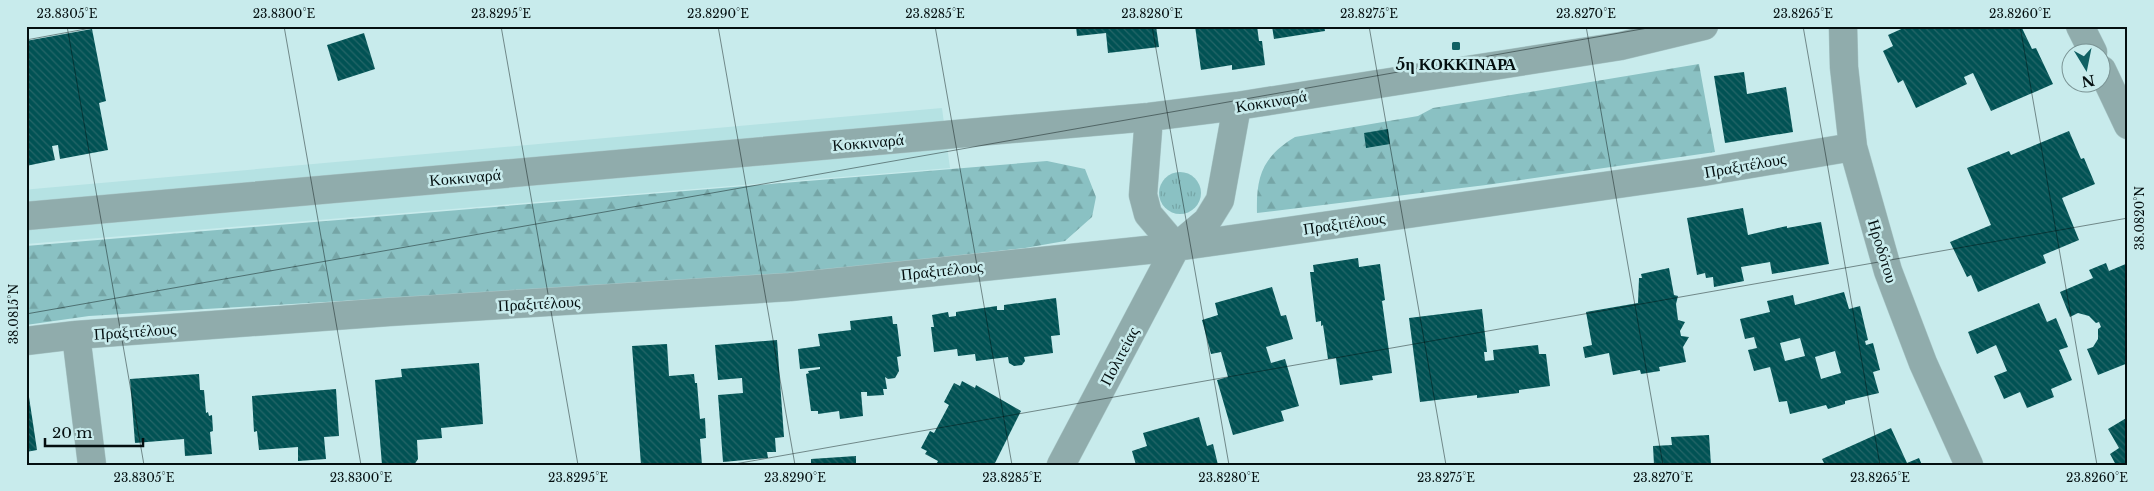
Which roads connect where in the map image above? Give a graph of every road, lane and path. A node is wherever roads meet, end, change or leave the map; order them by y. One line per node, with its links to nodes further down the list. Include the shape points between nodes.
1 (1704, 26): 6 (street, Κοκκιναρά, via 1621,46)
2 (1843, 26): 9 (street, Ηροδότου)
3 (2080, 26): 4 (street)
4 (2088, 42)
5 (2112, 91): 8 (street)
6 (1237, 106): 7 (street, Κοκκιναρά); 11 (street, Πολιτείας, via 1220,200 1207,221)
7 (1149, 117): 10 (street, Κοκκιναρά); 11 (street, via 1143,195 1148,214)
8 (2128, 125)
9 (1853, 147): 11 (street, Πραξιτέλους, via 1703,172); 16 (street, Ηροδότου, via 1888,271 1923,363)
10 (26, 216)
11 (1176, 247): 12 (street, Πραξιτέλους, via 790,286); 15 (street, Πολιτείας)
12 (76, 335): 13 (street, Πραξιτέλους); 14 (street)
13 (26, 341)
14 (92, 465)
15 (1061, 465)
16 (1969, 465)

